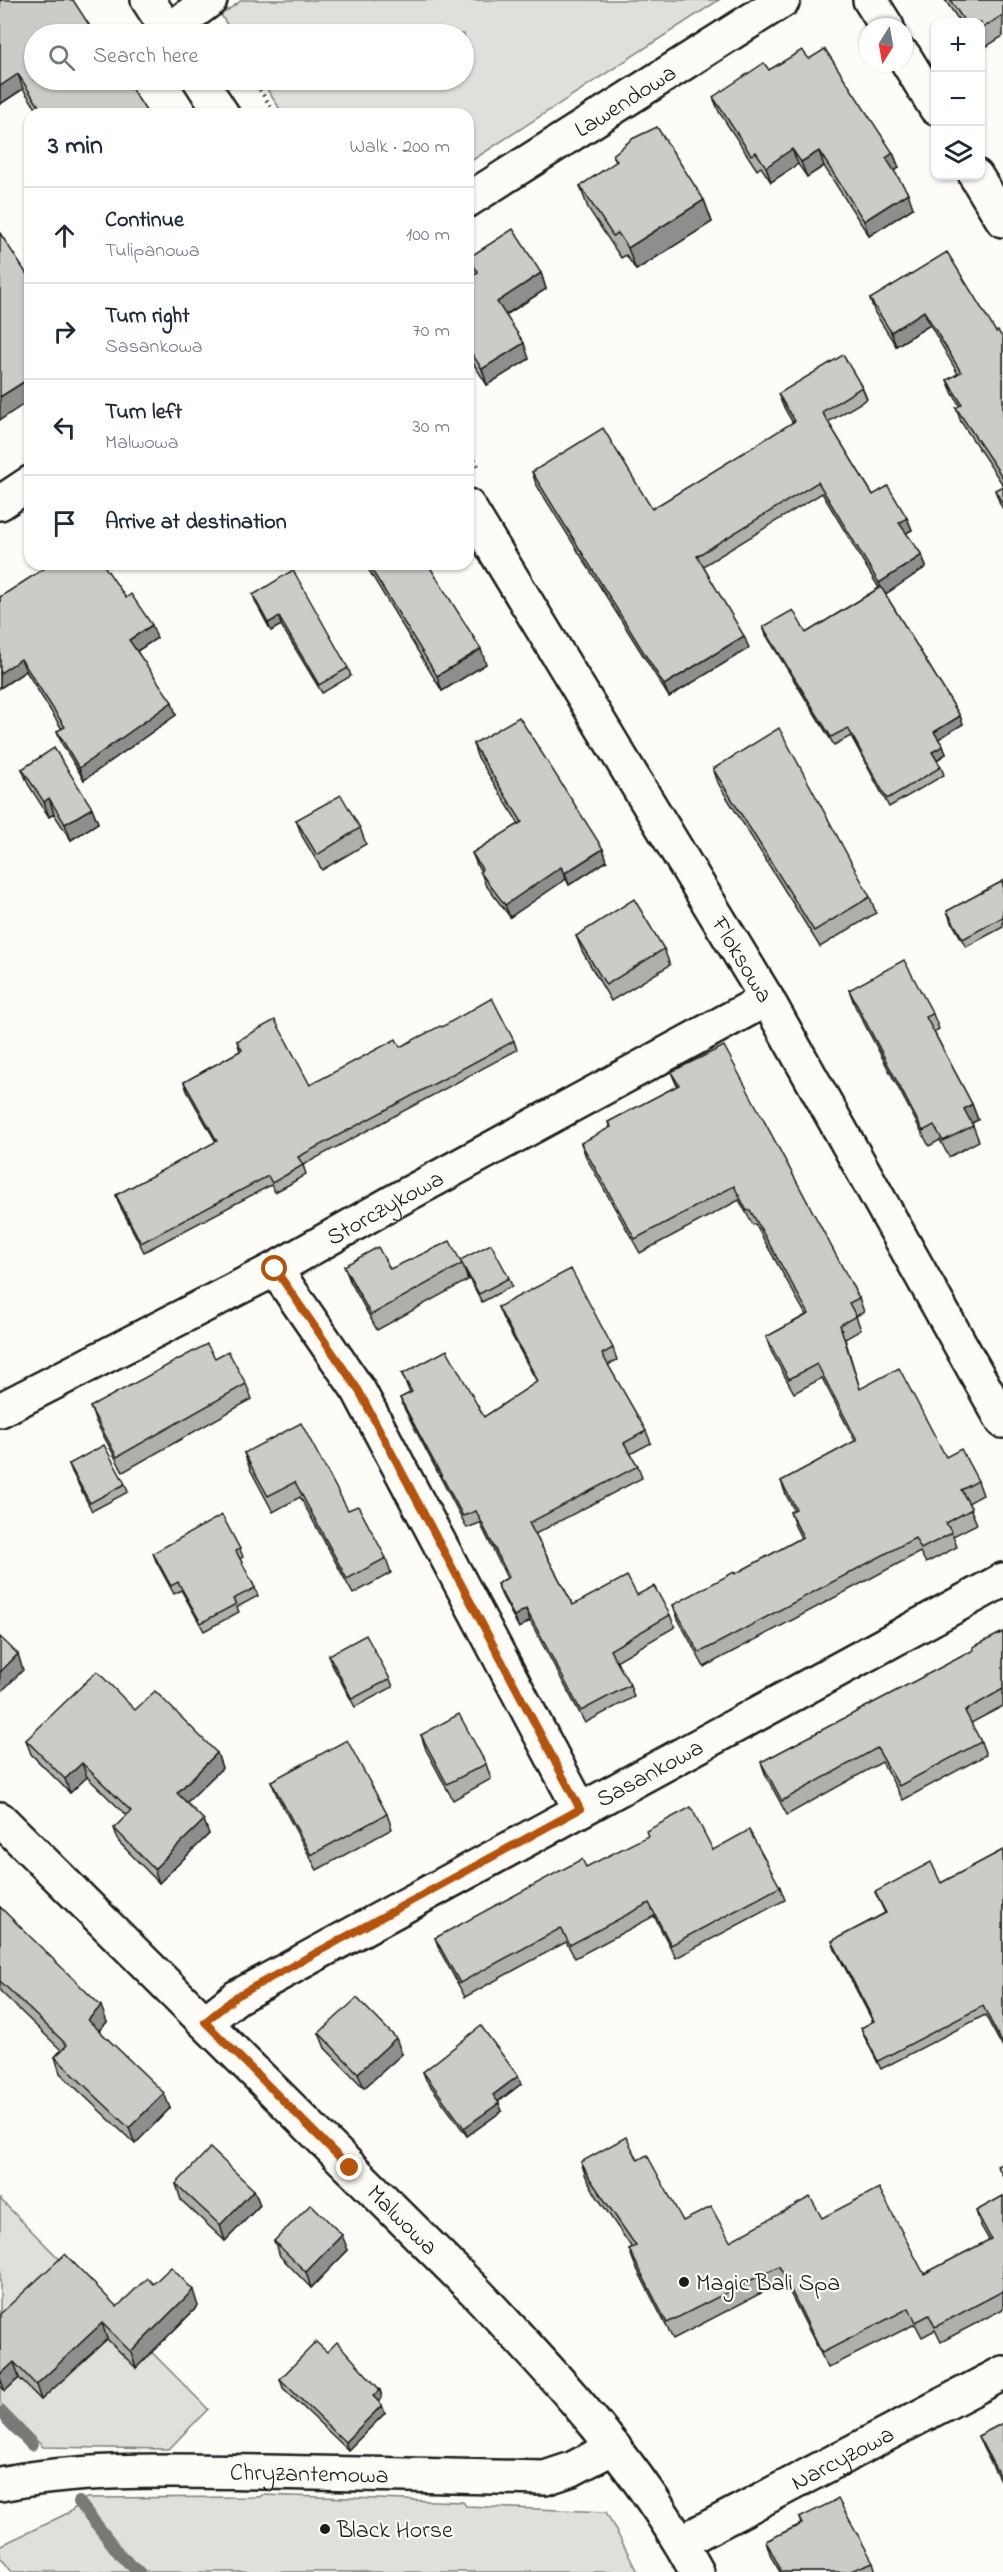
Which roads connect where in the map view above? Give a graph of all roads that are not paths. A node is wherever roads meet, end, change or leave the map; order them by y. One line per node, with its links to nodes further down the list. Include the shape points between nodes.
1 (148, 0): 6 (street)
2 (210, 0): 7 (street)
3 (870, 0): 5 (street)
4 (764, 5): 13 (street, Lawendowa)
5 (881, 18)
6 (163, 24)
7 (180, 24)
8 (913, 71): 10 (street)
9 (206, 90): 11 (street)
10 (931, 100)
11 (218, 108)
12 (978, 180): 14 (street)
13 (474, 196)
14 (1003, 220)
15 (24, 487): 16 (street)
16 (0, 503)
17 (474, 516): 18 (street, Floksowa)
18 (767, 999): 19 (street, Storczykowa); 21 (street, Floksowa)
19 (275, 1269): 20 (street, Storczykowa); 23 (street, via 359,1391)
20 (0, 1410)
21 (1003, 1421)
22 (1003, 1580): 23 (street, Sasankowa)
23 (580, 1809): 25 (street, Sasankowa, via 237,1996)
24 (0, 1819): 25 (street, Malwowa)
25 (205, 2022): 27 (street, Malwowa, via 550,2370)
26 (1003, 2373): 29 (street, Narcyzowa)
27 (614, 2447): 28 (street, Chryzantemowa, via 545,2478 203,2471 90,2473); 29 (street, Malwowa)
28 (0, 2484)
29 (681, 2542): 30 (street, Malwowa)
30 (698, 2572)

